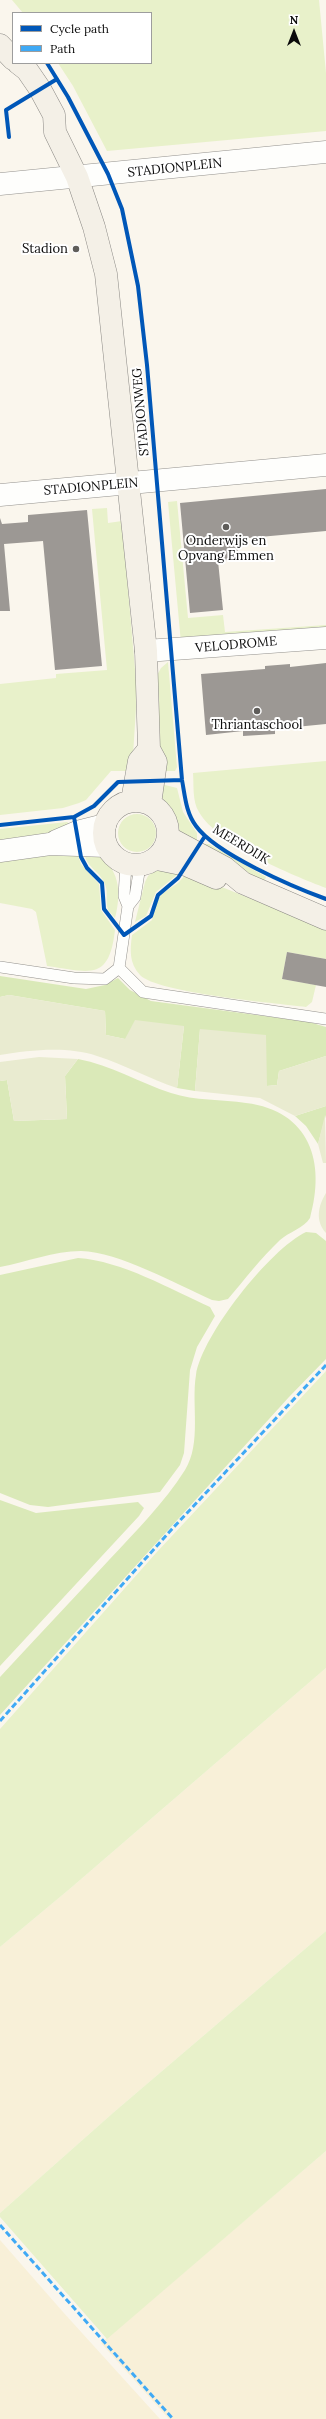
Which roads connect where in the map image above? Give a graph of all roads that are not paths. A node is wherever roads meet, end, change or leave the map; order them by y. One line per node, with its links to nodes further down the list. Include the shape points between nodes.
1 (10, 56): 3 (street, STADIONWEG, via 15,78 43,120 55,132)
2 (326, 152): 3 (street, STADIONPLEIN)
3 (77, 177): 4 (street, STADIONPLEIN); 6 (street, STADIONWEG, via 96,232 106,274)
4 (0, 184)
5 (326, 465): 6 (street, STADIONPLEIN)
6 (129, 484): 7 (street, STADIONPLEIN); 9 (street, STADIONWEG)
7 (0, 495)
8 (326, 638): 9 (street, VELODROME)
9 (146, 651): 10 (street, STADIONWEG, via 149,749 139,761)
10 (141, 803): 11 (street, via 115,809); 12 (street, via 163,814)
11 (106, 836): 13 (street); 14 (street, via 114,857)
12 (169, 838): 14 (street, via 165,849); 15 (street, via 225,868)
13 (0, 851)
14 (141, 863): 15 (street, via 186,865 221,880); 18 (lane, via 124,896 128,906)
15 (243, 883): 16 (street)
16 (326, 919)
17 (0, 966): 18 (lane, via 74,978 105,979)
18 (119, 968): 19 (lane, via 143,992)
19 (326, 1019)

